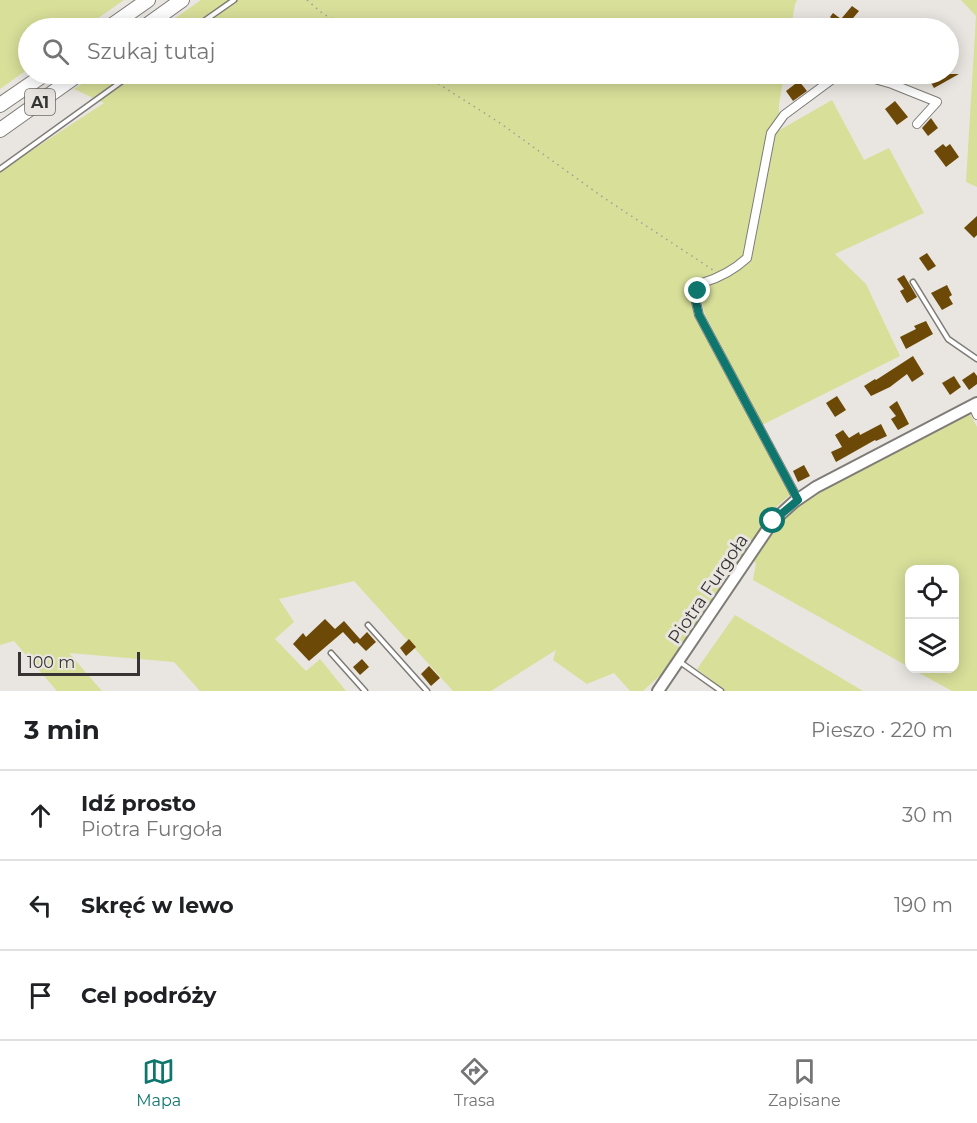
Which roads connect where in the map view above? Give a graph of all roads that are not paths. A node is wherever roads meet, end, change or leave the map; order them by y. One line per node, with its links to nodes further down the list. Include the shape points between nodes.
1 (148, 0): 4 (highway)
2 (183, 0): 5 (highway)
3 (234, 0): 6 (lane)
4 (122, 18)
5 (157, 18)
6 (208, 18)
7 (30, 84): 12 (highway, A1)
8 (65, 84): 14 (highway, A1)
9 (118, 84): 15 (lane)
10 (826, 84): 19 (street, via 784,114 771,133 747,258 722,276 702,283 696,302 699,315)
11 (892, 84): 13 (street, via 937,102)
12 (0, 105)
13 (917, 124)
14 (0, 130)
15 (0, 169)
16 (913, 282): 17 (lane, via 948,339)
17 (977, 358)
18 (975, 408): 19 (street, Piotra Furgoła)
19 (798, 500): 22 (street, Piotra Furgoła, via 773,521)
20 (368, 625): 24 (lane)
21 (331, 653): 23 (lane)
22 (679, 662): 25 (street, Piotra Furgoła); 26 (lane)
23 (365, 691)
24 (427, 691)
25 (658, 691)
26 (721, 691)

